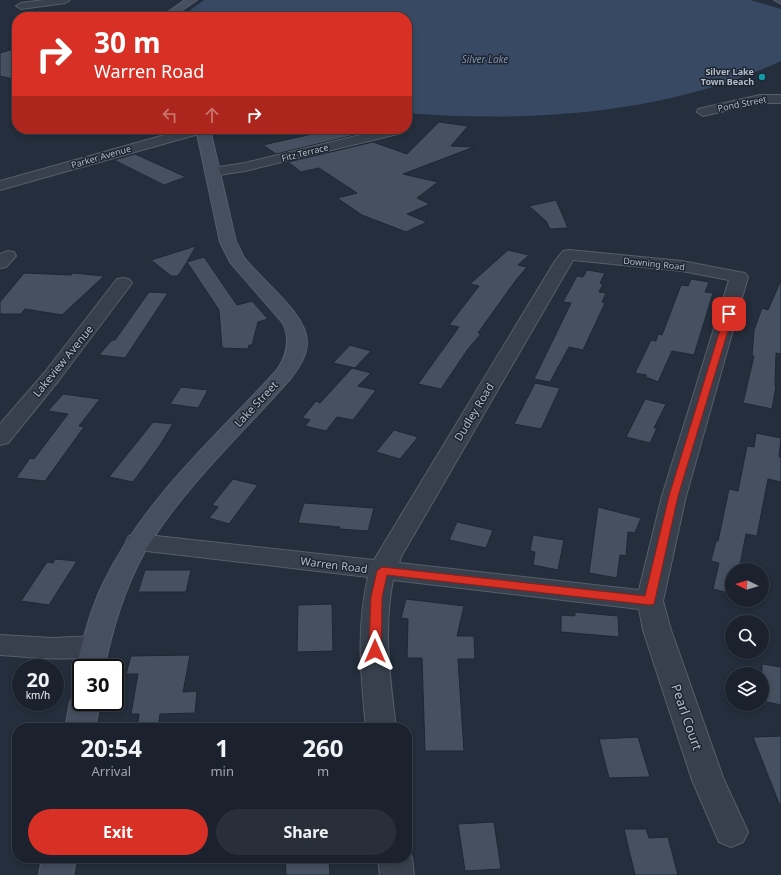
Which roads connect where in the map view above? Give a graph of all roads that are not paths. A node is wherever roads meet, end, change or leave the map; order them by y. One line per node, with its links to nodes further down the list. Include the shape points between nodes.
1 (65, 0): 3 (street)
2 (192, 0): 5 (street)
3 (18, 3): 4 (street)
4 (29, 12)
5 (173, 12)
6 (781, 99): 7 (street, Pond Street, via 760,99)
7 (703, 112)
8 (184, 134): 12 (street, Parker Avenue)
9 (203, 134): 11 (street, Lake Street)
10 (381, 134): 11 (street, Fitz Terrace, via 245,167)
11 (212, 172): 16 (street, Lake Street, via 232,250 252,278 291,321 297,335 298,350 284,374 184,481)
12 (0, 186)
13 (569, 255): 17 (street, Dudley Road, via 559,267 393,548); 18 (street, Downing Road, via 682,266 739,277 674,496)
14 (123, 283): 15 (street, Lakeview Avenue, via 52,376)
15 (0, 438)
16 (138, 542): 17 (street, Warren Road); 20 (street, Lake Street, via 108,601)
17 (382, 571): 18 (street, Warren Road); 23 (street, Dudley Road, via 376,597 375,622 376,680)
18 (650, 601): 24 (street, Pearl Court, via 657,630 708,780)
19 (0, 645): 20 (street, via 53,648)
20 (93, 657)
21 (83, 711): 22 (street)
22 (81, 723)
23 (380, 723)
24 (731, 832)
25 (58, 863): 27 (street)
26 (395, 863): 28 (street)
27 (56, 875)
28 (396, 875)

